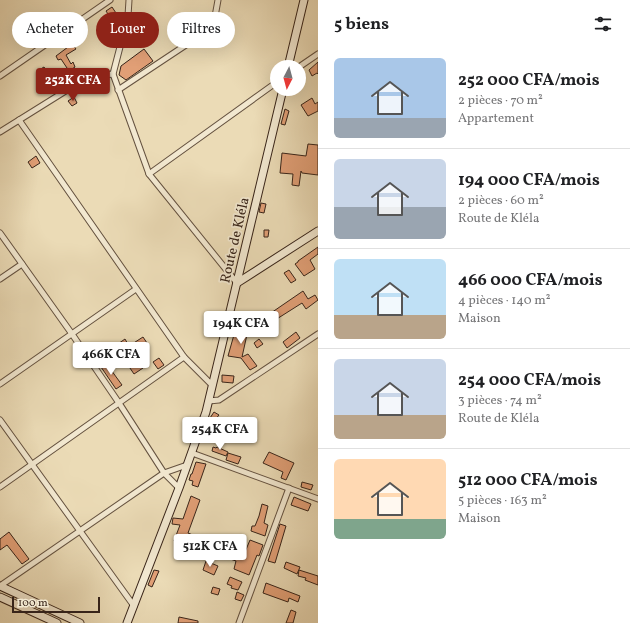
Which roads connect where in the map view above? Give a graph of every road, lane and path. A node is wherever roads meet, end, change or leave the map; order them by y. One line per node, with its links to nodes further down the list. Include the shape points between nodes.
1 (110, 0): 9 (street)
2 (130, 0): 8 (street)
3 (218, 0): 11 (street, via 214,22 207,31)
4 (304, 0): 6 (main road)
5 (318, 54): 7 (street)
6 (290, 60)
7 (306, 62)
8 (112, 74): 11 (street); 13 (street, via 88,77)
9 (0, 76)
10 (270, 87): 15 (street)
11 (118, 90): 15 (street)
12 (281, 96): 20 (main road, Route de Kléla)
13 (20, 120): 14 (street); 21 (street)
14 (0, 132)
15 (149, 174): 20 (street)
16 (318, 231): 20 (main road)
17 (0, 233): 18 (street)
18 (22, 264): 19 (street); 22 (street)
19 (0, 279)
20 (237, 283): 26 (main road, Route de Kléla)
21 (136, 289): 22 (street); 24 (street)
22 (72, 334): 25 (street); 28 (street)
23 (318, 334): 27 (street, via 219,400)
24 (184, 357): 26 (street); 28 (street)
25 (0, 384)
26 (212, 385): 27 (main road, Route de Kléla)
27 (209, 401): 30 (main road, Route de Kléla)
28 (119, 403): 31 (street); 33 (street)
29 (0, 420): 31 (street)
30 (192, 453): 32 (main road, Route de Kléla); 36 (street)
31 (32, 465): 34 (street); 38 (street)
32 (188, 465): 33 (street); 35 (main road, Route de Kléla)
33 (164, 473): 35 (street); 38 (street)
34 (0, 487)
35 (179, 488): 41 (main road, Route de Kléla)
36 (289, 488): 37 (street); 45 (street)
37 (318, 499)
38 (80, 531): 39 (street); 41 (street)
39 (0, 586): 43 (main road)
40 (0, 596): 42 (main road)
41 (134, 606): 44 (main road, Route de Kléla)
42 (57, 623)
43 (80, 623)
44 (127, 623)
45 (239, 623)

